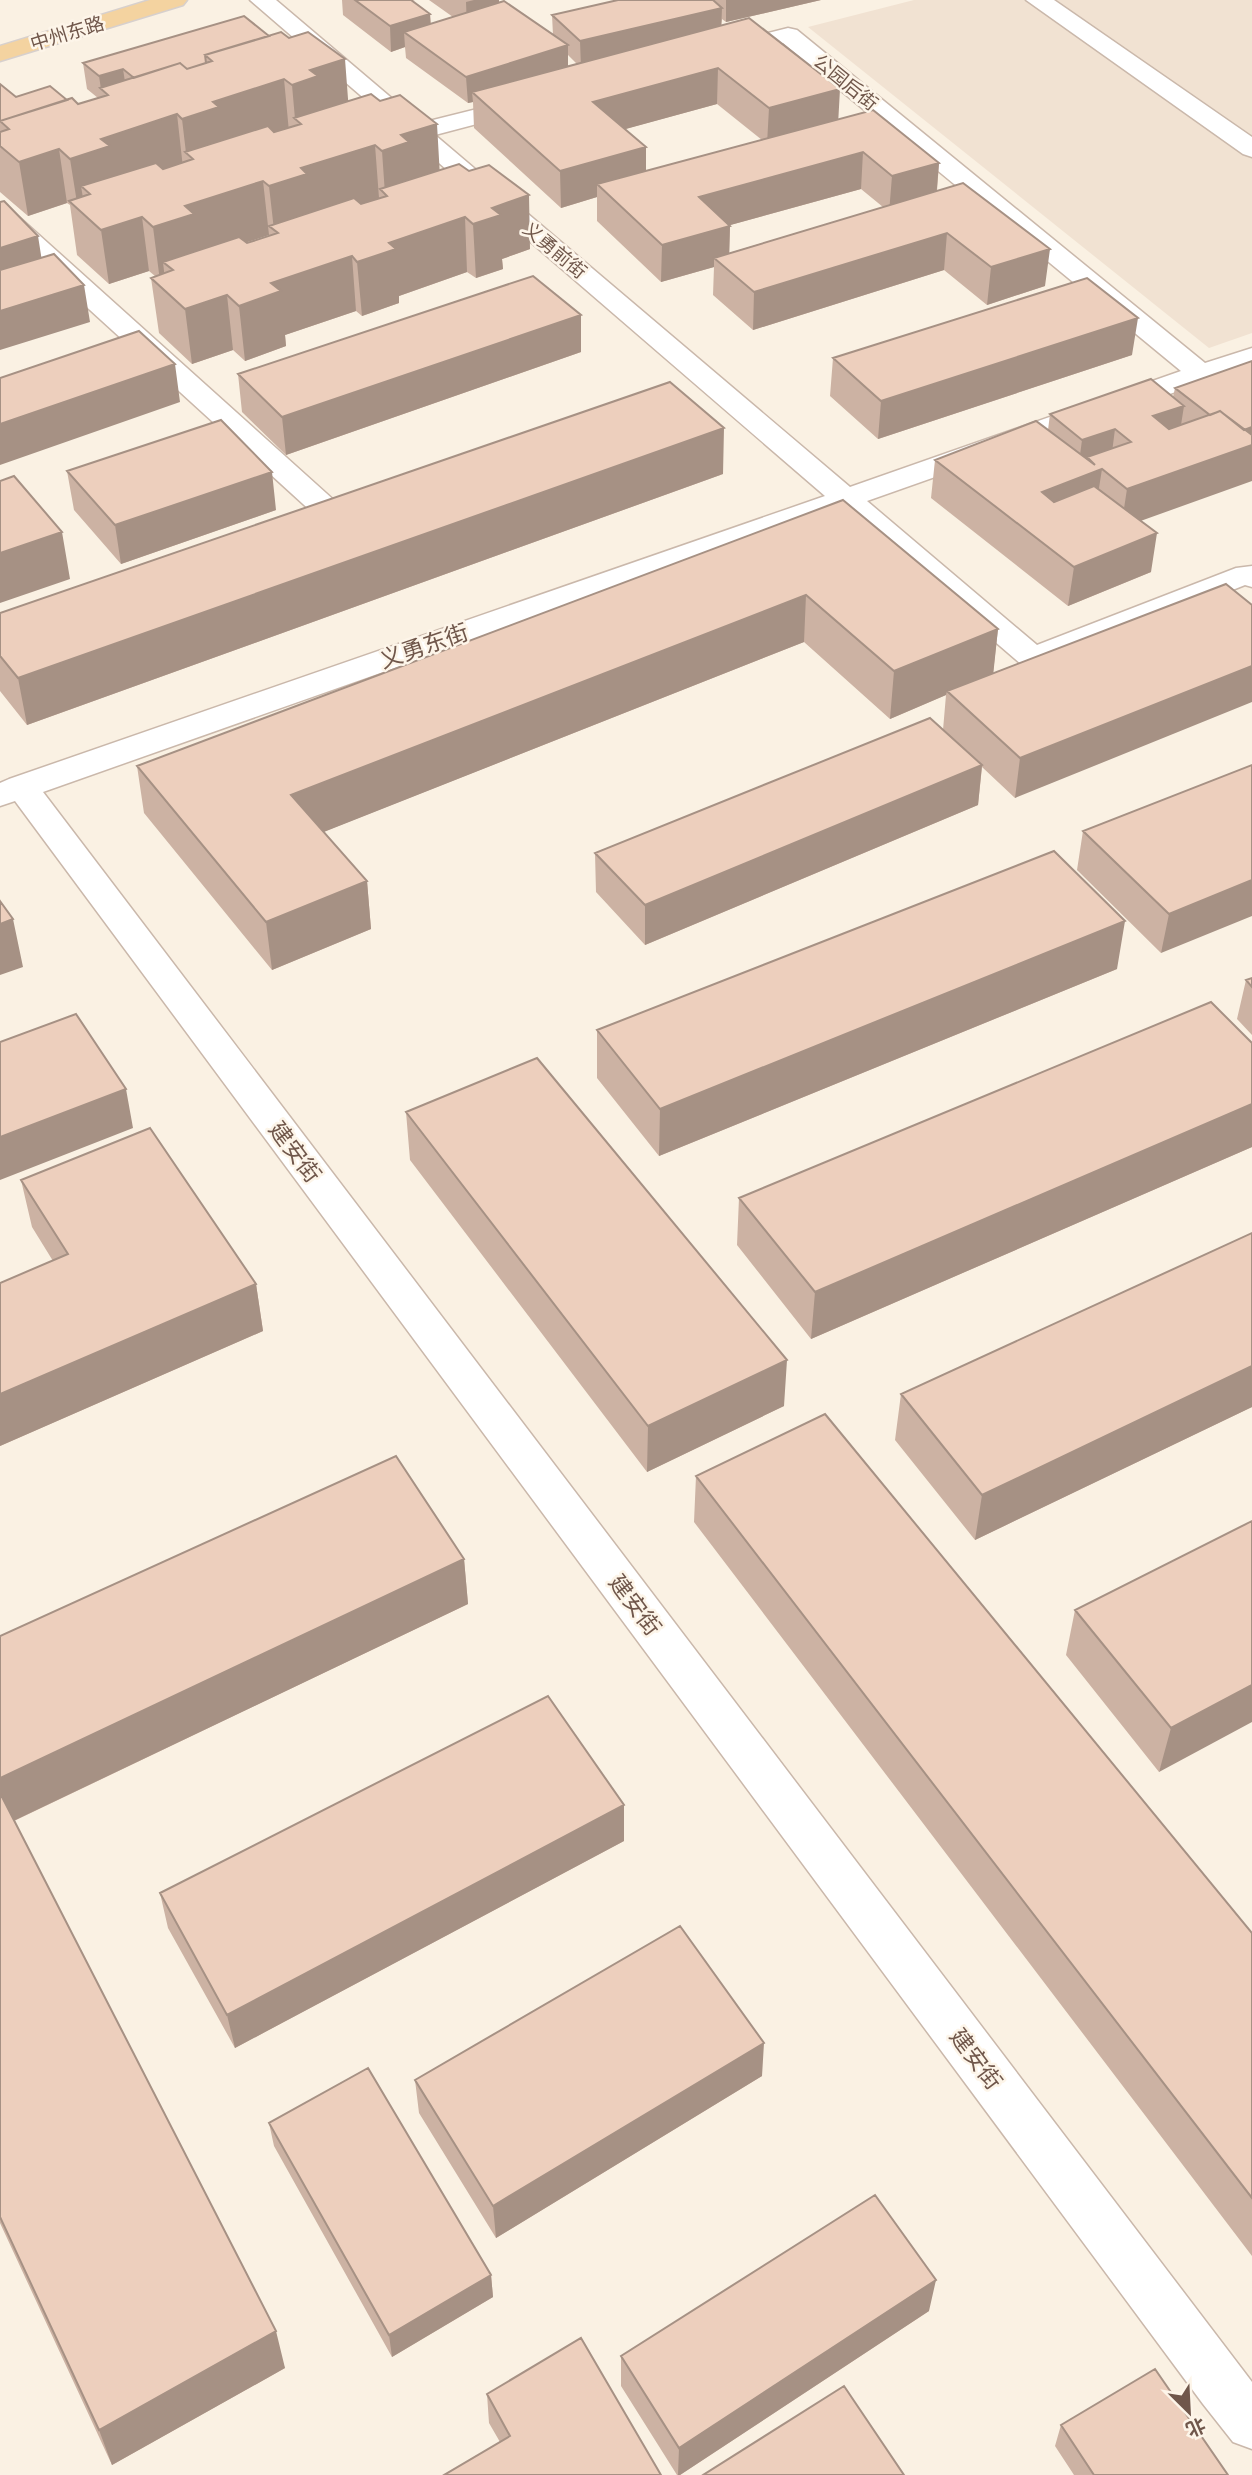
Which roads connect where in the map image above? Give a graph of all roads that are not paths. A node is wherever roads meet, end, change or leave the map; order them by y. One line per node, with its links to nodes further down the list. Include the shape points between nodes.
1 (100, 0): 5 (main road, 中州东路)
2 (175, 0): 6 (main road, 中州东路)
3 (262, 0): 9 (street, 义勇前街)
4 (1038, 0): 10 (street)
5 (0, 31)
6 (0, 54)
7 (695, 59): 13 (street, 公园后街, via 788,35)
8 (549, 97): 9 (street)
9 (416, 132): 14 (street, 义勇前街)
10 (1252, 149)
11 (0, 214): 15 (street)
12 (1252, 356): 13 (street, 义勇东街)
13 (1202, 374): 14 (street, 义勇东街)
14 (849, 498): 16 (street, 义勇前街, via 1033,658 1247,574); 17 (street, 义勇东街)
15 (325, 508)
16 (1252, 578)
17 (10, 790): 18 (street, 建安街)
18 (1252, 2423)

